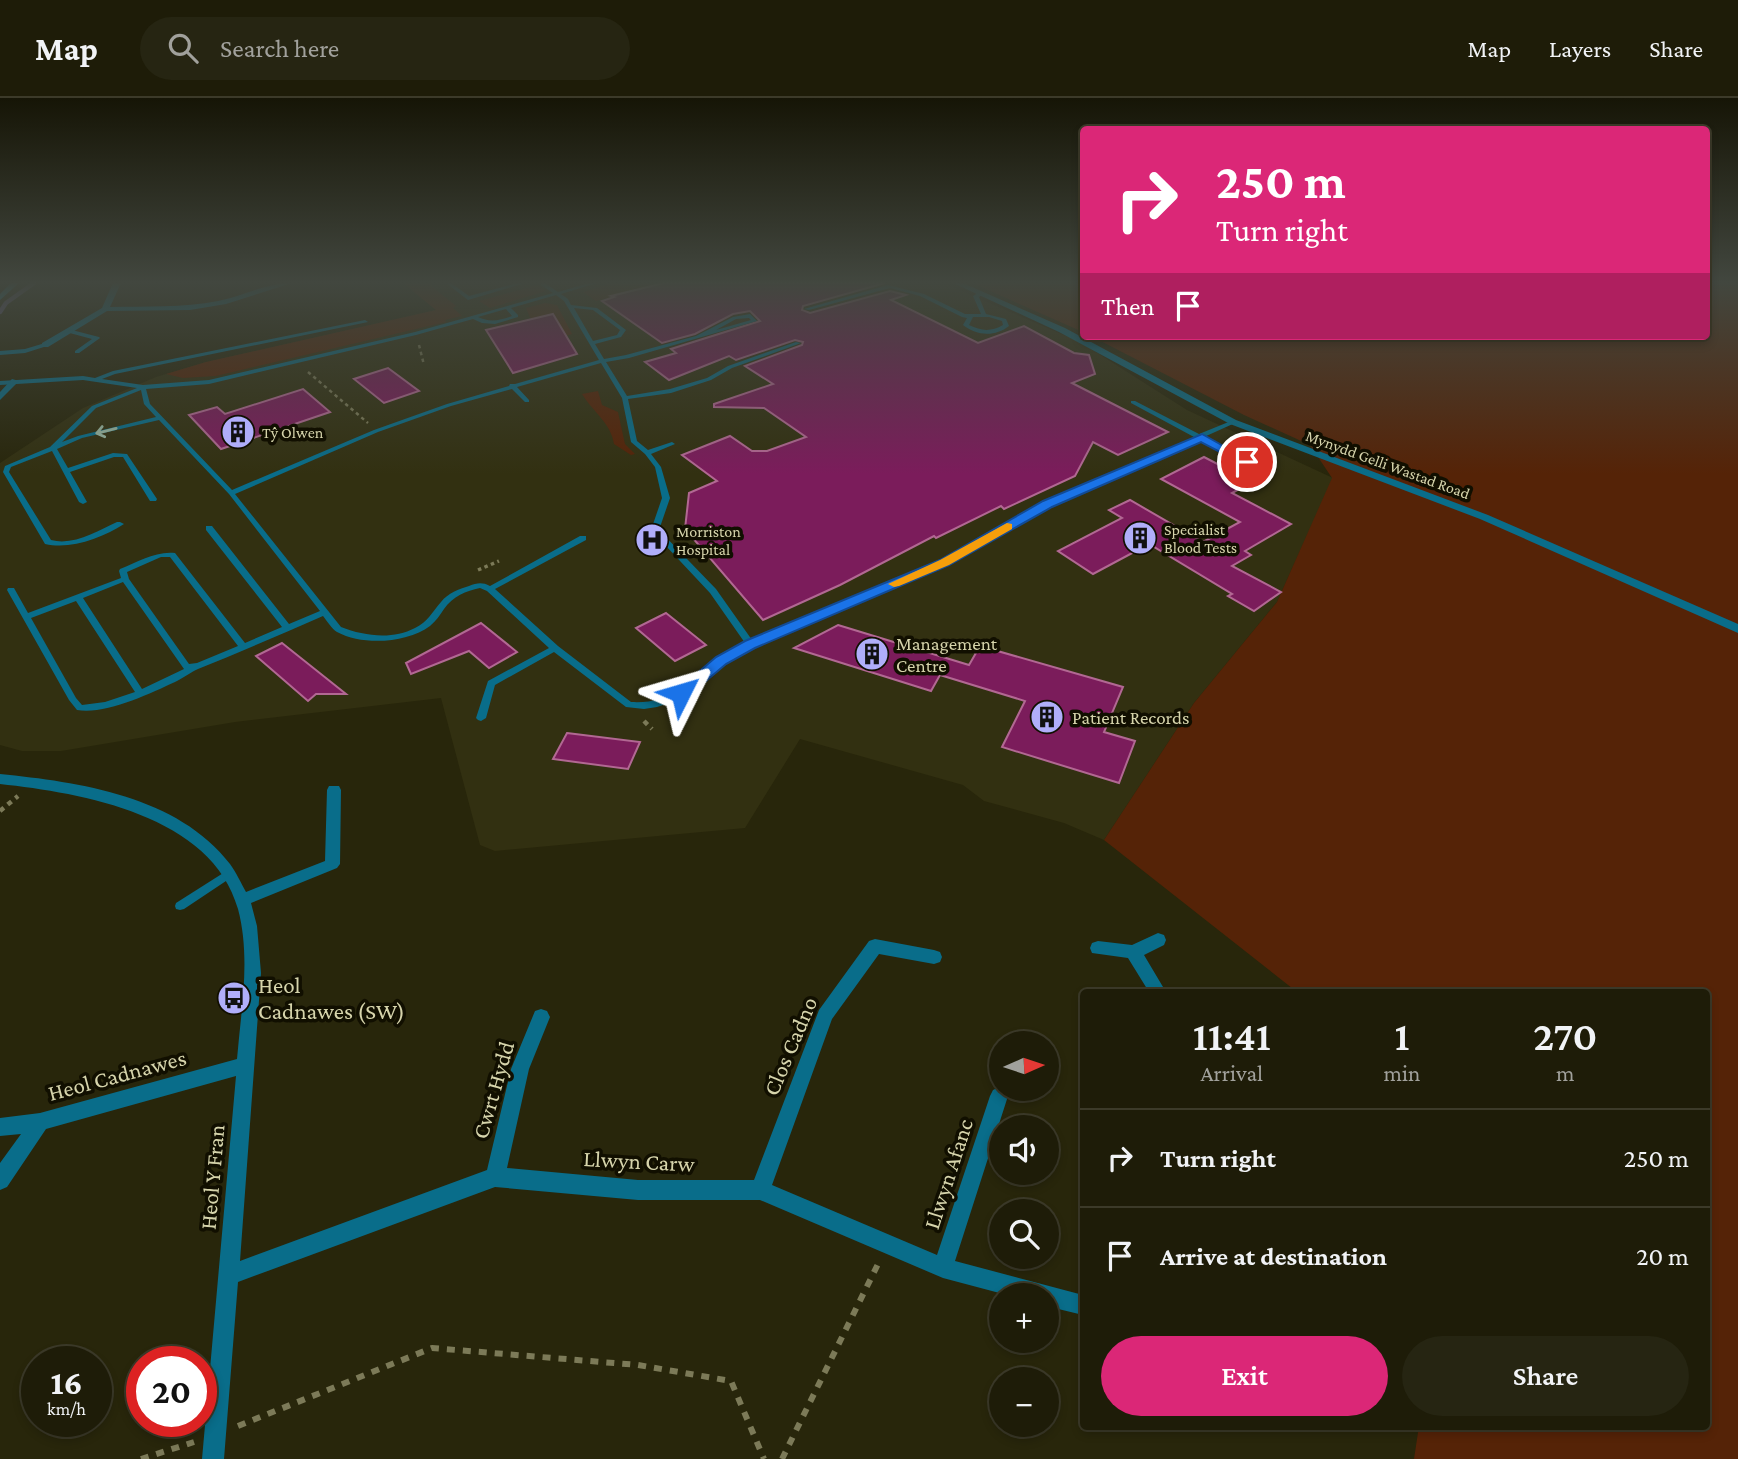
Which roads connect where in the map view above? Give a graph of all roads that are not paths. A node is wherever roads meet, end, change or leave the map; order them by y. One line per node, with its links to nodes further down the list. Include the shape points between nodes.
1 (40, 347): 10 (lane)
2 (85, 347): 9 (lane)
3 (253, 347): 12 (lane)
4 (357, 347): 16 (lane, via 209,382)
5 (593, 347): 11 (lane)
6 (667, 347): 11 (lane)
7 (788, 347): 18 (lane, via 671,391)
8 (1094, 347): 22 (street, Mynydd Gelli Wastad Road)
9 (77, 352)
10 (0, 353)
11 (602, 361): 15 (lane); 18 (lane)
12 (96, 380): 13 (lane); 16 (lane)
13 (15, 381): 14 (lane); 17 (street)
14 (0, 383)
15 (512, 385): 19 (lane); 29 (lane, via 376,431)
16 (143, 387): 21 (lane, via 147,404); 25 (lane, via 94,407)
17 (0, 397)
18 (625, 398): 26 (lane, via 634,442)
19 (527, 401)
20 (1133, 402): 23 (lane)
21 (160, 418): 25 (lane, one-way to 25); 29 (lane)
22 (1233, 422): 23 (lane); 42 (street, Mynydd Gelli Wastad Road, via 1484,517)
23 (1202, 438): 27 (lane); 43 (lane, via 1047,504 945,563)
24 (672, 444): 26 (lane)
25 (53, 447): 28 (lane); 32 (lane, via 17,461 6,472 48,542 69,543)
26 (647, 453): 43 (lane, via 658,467 666,498 655,530 713,591)
27 (1247, 462)
28 (66, 471): 30 (lane, via 125,455); 31 (lane)
29 (231, 493): 39 (lane)
30 (153, 499)
31 (83, 502)
32 (120, 524)
33 (209, 528): 41 (lane)
34 (583, 538): 36 (lane)
35 (125, 579): 38 (lane); 44 (lane, via 123,571 128,567 173,555); 46 (lane)
36 (490, 589): 39 (lane, via 481,585 457,593 419,629 385,638 355,636 338,629); 45 (lane)
37 (11, 590): 40 (lane)
38 (78, 597): 40 (lane); 47 (lane)
39 (326, 612): 41 (lane)
40 (26, 617): 47 (lane, via 80,708)
41 (287, 628): 44 (lane)
42 (1738, 629)
43 (750, 644): 45 (lane, via 721,660 676,697 641,707 629,705)
44 (243, 646): 46 (lane)
45 (555, 648): 48 (lane, via 491,683)
46 (191, 668): 47 (lane)
47 (139, 693)
48 (481, 718)
49 (0, 779): 51 (street, Heol Y Fran, via 83,790 169,819)
50 (334, 790): 52 (street, via 332,864)
51 (228, 874): 52 (street, Heol Y Fran); 53 (lane)
52 (242, 900): 60 (street, Heol Y Fran, via 253,973)
53 (180, 906)
54 (1158, 940): 56 (street)
55 (1098, 948): 56 (street)
56 (1133, 952): 58 (street)
57 (934, 957): 66 (street, Clos Cadno, via 875,946 825,1015)
58 (1156, 989)
59 (541, 1017): 64 (street, Cwrt Hydd, via 520,1069)
60 (246, 1065): 62 (street, Heol Cadnawes); 68 (street, Heol Y Fran)
61 (997, 1101): 67 (street, Llwyn Afanc)
62 (40, 1122): 63 (street, Heol Cadnawes); 65 (street)
63 (0, 1127)
64 (495, 1177): 66 (street, Llwyn Carw, via 638,1190); 68 (street, Llwyn Carw)
65 (0, 1180)
66 (760, 1190): 67 (street, Llwyn Carw)
67 (943, 1268): 69 (street, Llwyn Carw)
68 (228, 1275): 72 (street, Heol Y Fran)
69 (1000, 1283)
70 (1059, 1299): 71 (street, Llwyn Carw)
71 (1080, 1304)
72 (213, 1459)

